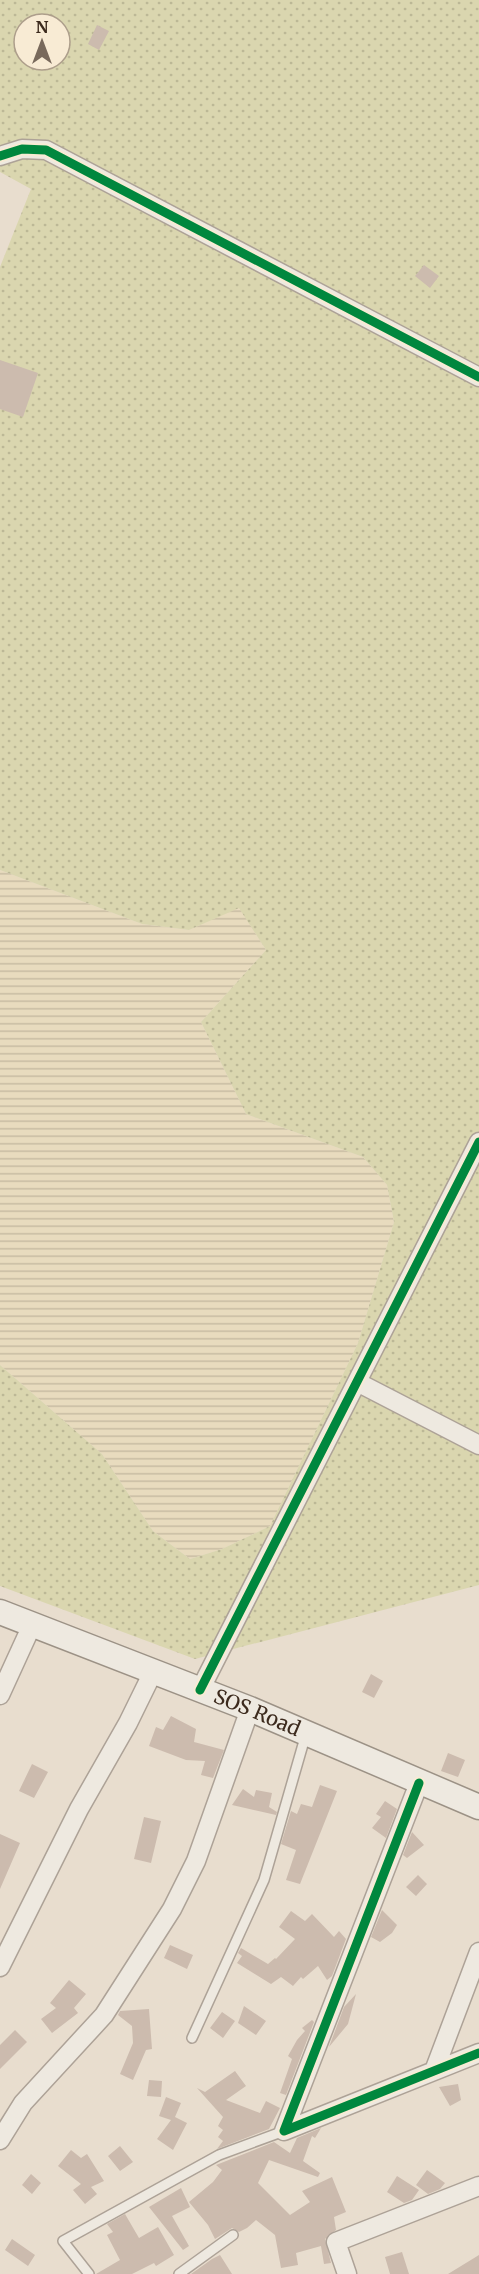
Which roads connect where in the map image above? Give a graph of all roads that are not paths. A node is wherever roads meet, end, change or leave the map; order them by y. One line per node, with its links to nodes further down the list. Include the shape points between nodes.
1 (0, 156): 2 (street, via 22,149 46,150)
2 (479, 378)
3 (479, 1142): 4 (street)
4 (357, 1382): 5 (street); 9 (street)
5 (479, 1445)
6 (0, 1612): 7 (street, SOS Road)
7 (32, 1625): 8 (street, SOS Road); 10 (street)
8 (153, 1672): 9 (street, SOS Road); 16 (street)
9 (200, 1690): 11 (street, SOS Road)
10 (0, 1695)
11 (250, 1709): 12 (street, SOS Road); 21 (street, via 196,1861 172,1910 104,2015 23,2103)
12 (306, 1734): 13 (street, SOS Road); 17 (lane, via 264,1880)
13 (418, 1783): 14 (street, SOS Road); 20 (street)
14 (479, 1806)
15 (479, 1952): 19 (street)
16 (2, 1960)
17 (192, 2038)
18 (479, 2053): 19 (street)
19 (434, 2071): 20 (street)
20 (284, 2131): 24 (lane, via 219,2155 63,2241)
21 (0, 2140)
22 (479, 2186): 26 (street, via 336,2242)
23 (233, 2235): 25 (lane)
24 (89, 2274)
25 (179, 2274)
26 (347, 2274)

